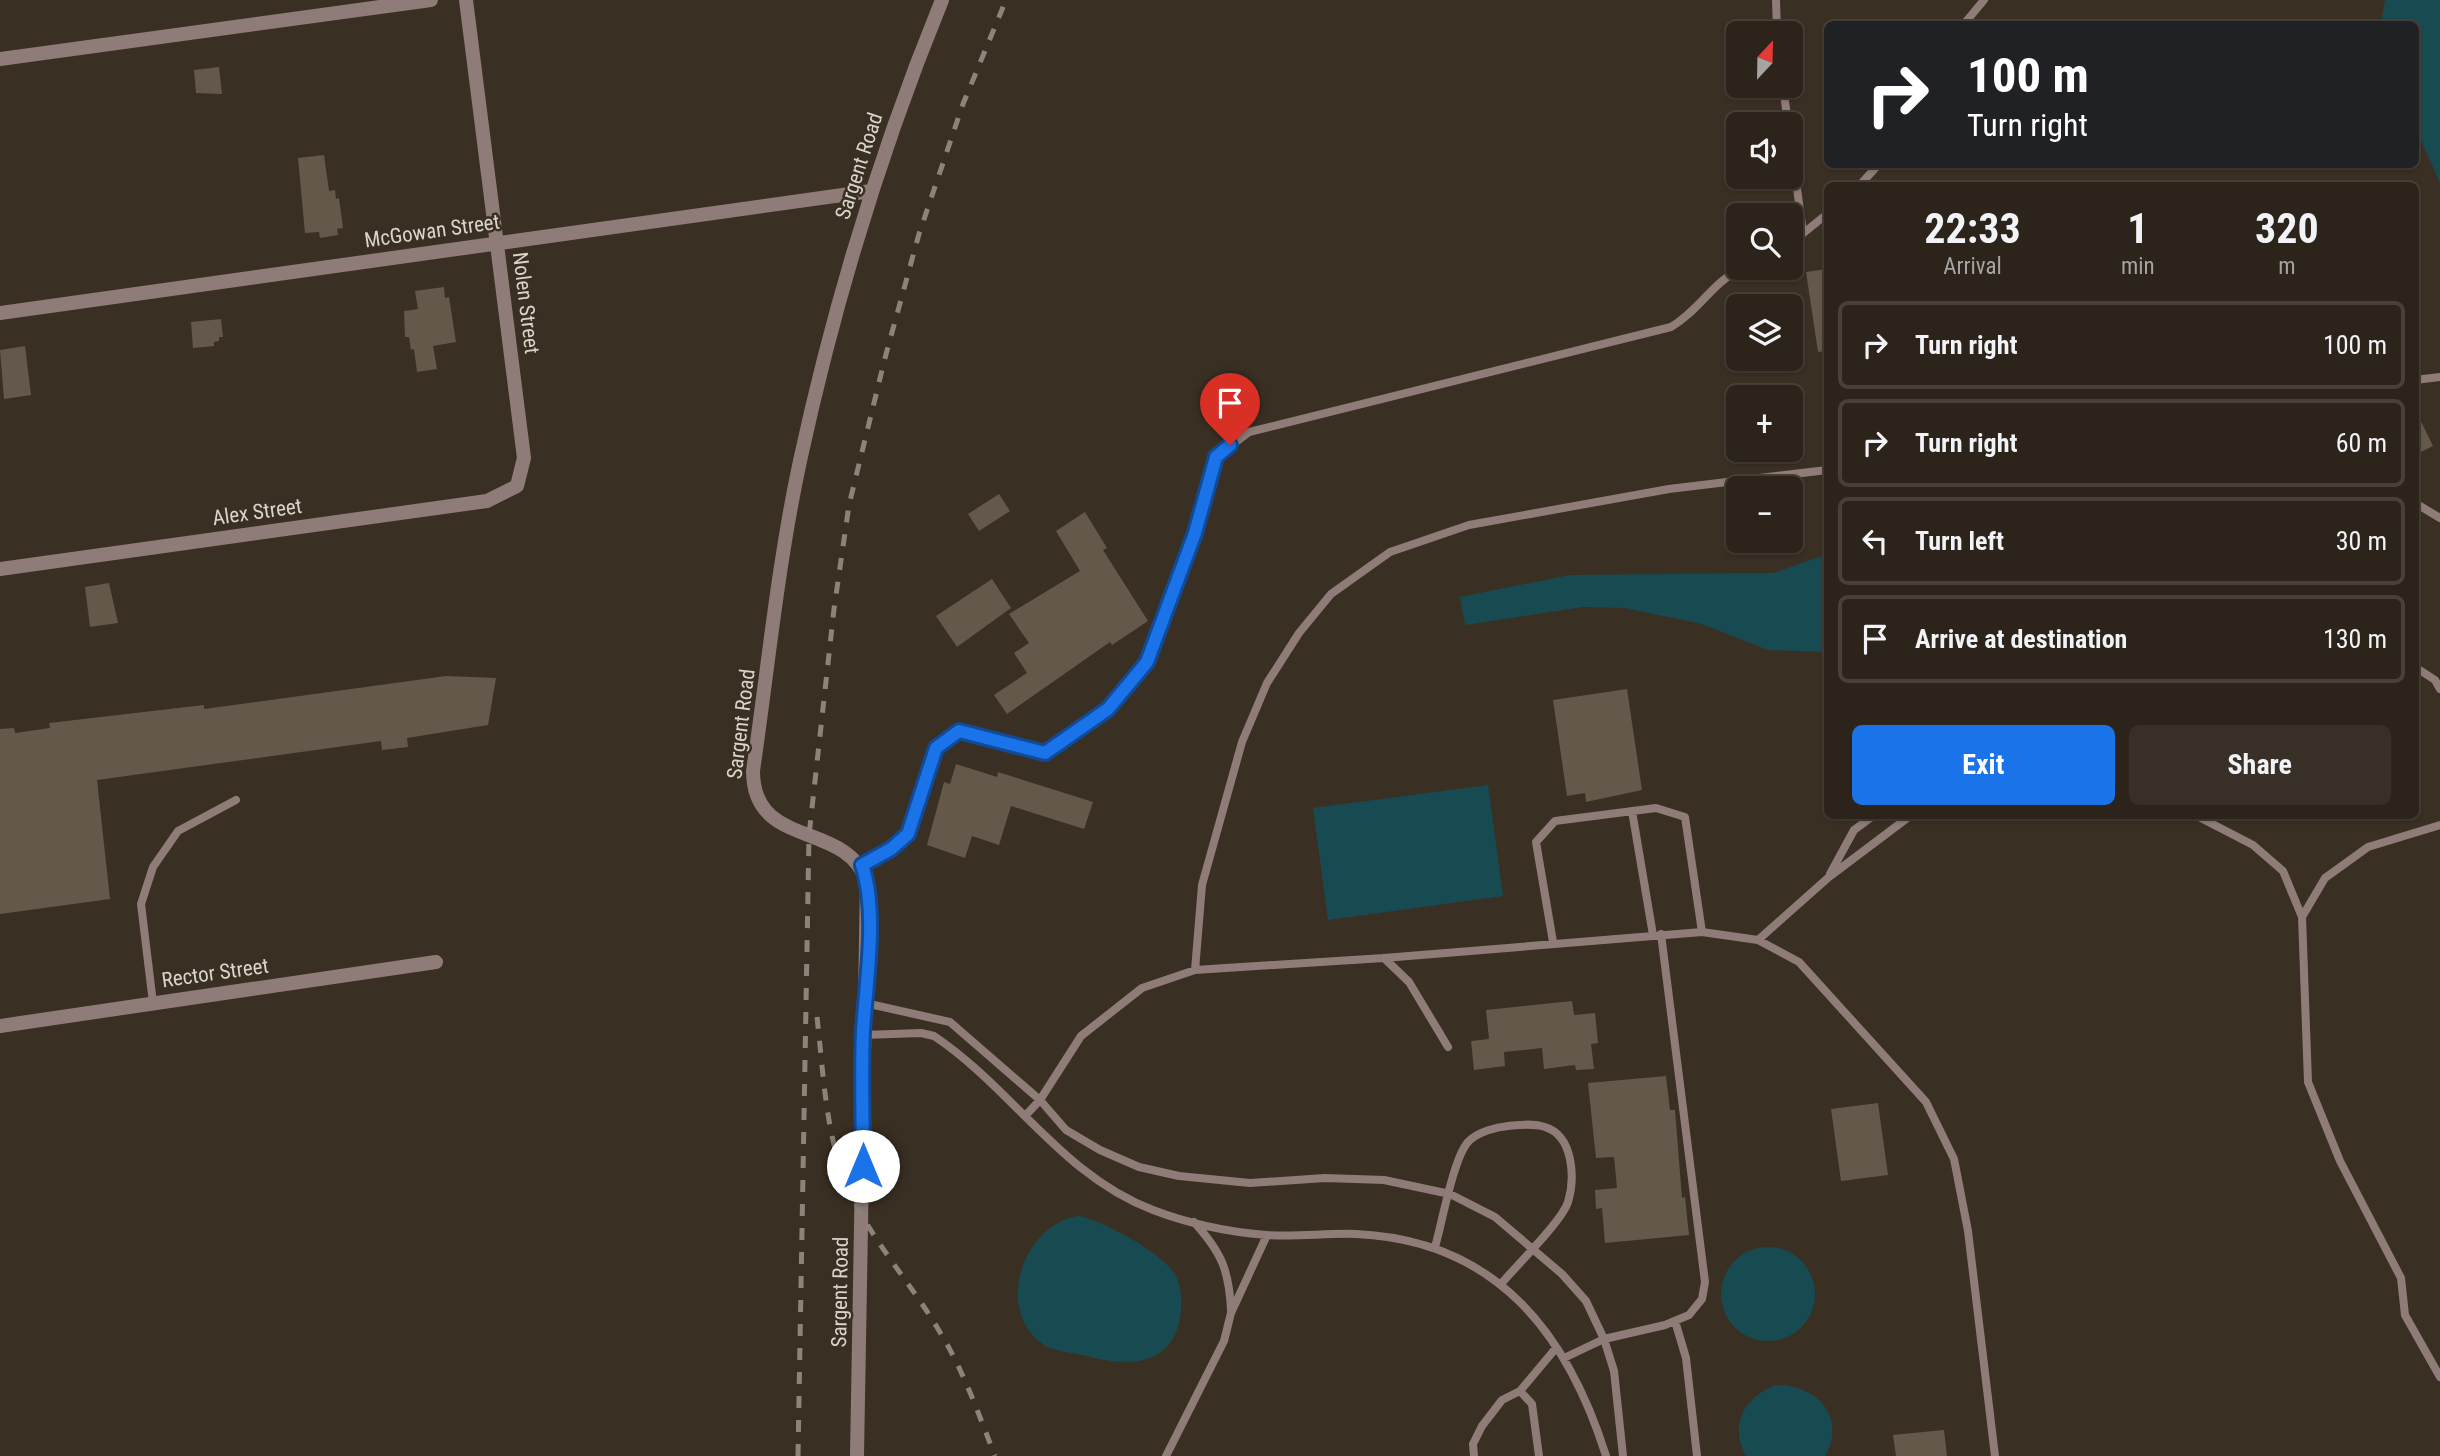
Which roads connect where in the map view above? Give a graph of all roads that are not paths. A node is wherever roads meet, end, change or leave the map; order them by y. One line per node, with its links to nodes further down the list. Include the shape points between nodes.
1 (431, 0): 8 (street)
2 (466, 0): 14 (street, Nolen Street)
3 (942, 0): 11 (street, Sargent Road)
4 (1776, 0): 6 (lane)
5 (1984, 0): 7 (lane)
6 (1777, 21)
7 (1967, 21)
8 (0, 59)
9 (1875, 168): 10 (lane)
10 (1863, 182)
11 (871, 191): 14 (street, McGowan Street); 32 (street, Sargent Road, via 799,463 753,771 753,790 760,807 778,821 848,853)
12 (1824, 216): 13 (lane)
13 (1803, 232)
14 (498, 243): 16 (street, McGowan Street); 20 (street, Nolen Street, via 524,458)
15 (1726, 275): 32 (lane, via 1688,318 1671,327 1250,432 1230,445 1216,457 1195,533 1147,662 1108,709 1045,753 959,731 936,748 908,834)
16 (0, 313)
17 (2440, 377): 18 (lane)
18 (2419, 380)
19 (1824, 470): 41 (lane, via 1669,489 1469,525 1390,552 1331,594 1267,683 1242,742 1202,885)
20 (517, 486): 23 (street, Alex Street, via 488,501)
21 (2419, 505): 22 (lane)
22 (2440, 518)
23 (0, 569)
24 (2419, 670): 25 (lane)
25 (2440, 689)
26 (236, 800): 42 (lane, via 178,831 153,867 141,904)
27 (1632, 811): 35 (lane, via 1656,808 1685,817); 36 (lane); 38 (lane, via 1555,821 1536,842)
28 (1869, 819): 33 (lane, via 1854,830)
29 (1906, 819): 33 (lane)
30 (2203, 819): 34 (lane, via 2253,845 2283,871)
31 (2440, 825): 34 (lane, via 2368,846 2325,878)
32 (862, 865): 43 (street, Sargent Road, via 869,911)
33 (1829, 877): 37 (lane)
34 (2302, 917): 60 (lane, via 2308,1082 2340,1161 2401,1278 2405,1315)
35 (1702, 932): 36 (lane); 37 (lane)
36 (1657, 934): 38 (lane); 56 (lane, via 1705,1282 1702,1299 1689,1315)
37 (1758, 940): 69 (lane, via 1799,962 1926,1102 1954,1159 1968,1231)
38 (1553, 942): 39 (lane)
39 (1384, 958): 41 (lane); 46 (lane, via 1409,982)
40 (436, 962): 42 (street, Rector Street)
41 (1195, 970): 47 (lane, via 1142,988 1081,1037)
42 (153, 1003): 44 (street, Rector Street)
43 (865, 1003): 45 (street, Sargent Road); 47 (lane, via 950,1022)
44 (0, 1026)
45 (863, 1035): 48 (lane, via 934,1036); 62 (street, Sargent Road)
46 (1448, 1047)
47 (1040, 1100): 48 (lane); 49 (lane, via 1066,1130 1139,1167 1250,1183 1384,1180)
48 (1026, 1115): 50 (lane, via 1056,1148 1089,1174 1151,1209)
49 (1450, 1194): 52 (lane); 53 (lane, via 1495,1217); 53 (lane, via 1460,1155 1469,1140 1495,1127 1548,1127 1570,1155 1572,1186 1567,1206)
50 (1194, 1222): 51 (lane); 55 (lane, via 1211,1241 1229,1277)
51 (1267, 1235): 52 (lane, via 1359,1234); 55 (lane)
52 (1435, 1247): 54 (lane)
53 (1531, 1247): 54 (lane); 57 (lane, via 1586,1301)
54 (1501, 1284): 58 (lane, via 1517,1295)
55 (1231, 1313): 63 (lane, via 1224,1341)
56 (1675, 1321): 57 (lane); 68 (lane, via 1686,1358)
57 (1604, 1339): 59 (lane); 67 (lane, via 1614,1371)
58 (1556, 1348): 59 (lane); 61 (lane)
59 (1564, 1358): 66 (lane)
60 (2440, 1377)
61 (1520, 1391): 64 (lane, via 1503,1400 1482,1426 1473,1444); 65 (lane, via 1532,1404)
62 (857, 1456)
63 (1166, 1456)
64 (1474, 1456)
65 (1539, 1456)
66 (1606, 1456)
67 (1623, 1456)
68 (1697, 1456)
69 (1995, 1456)

